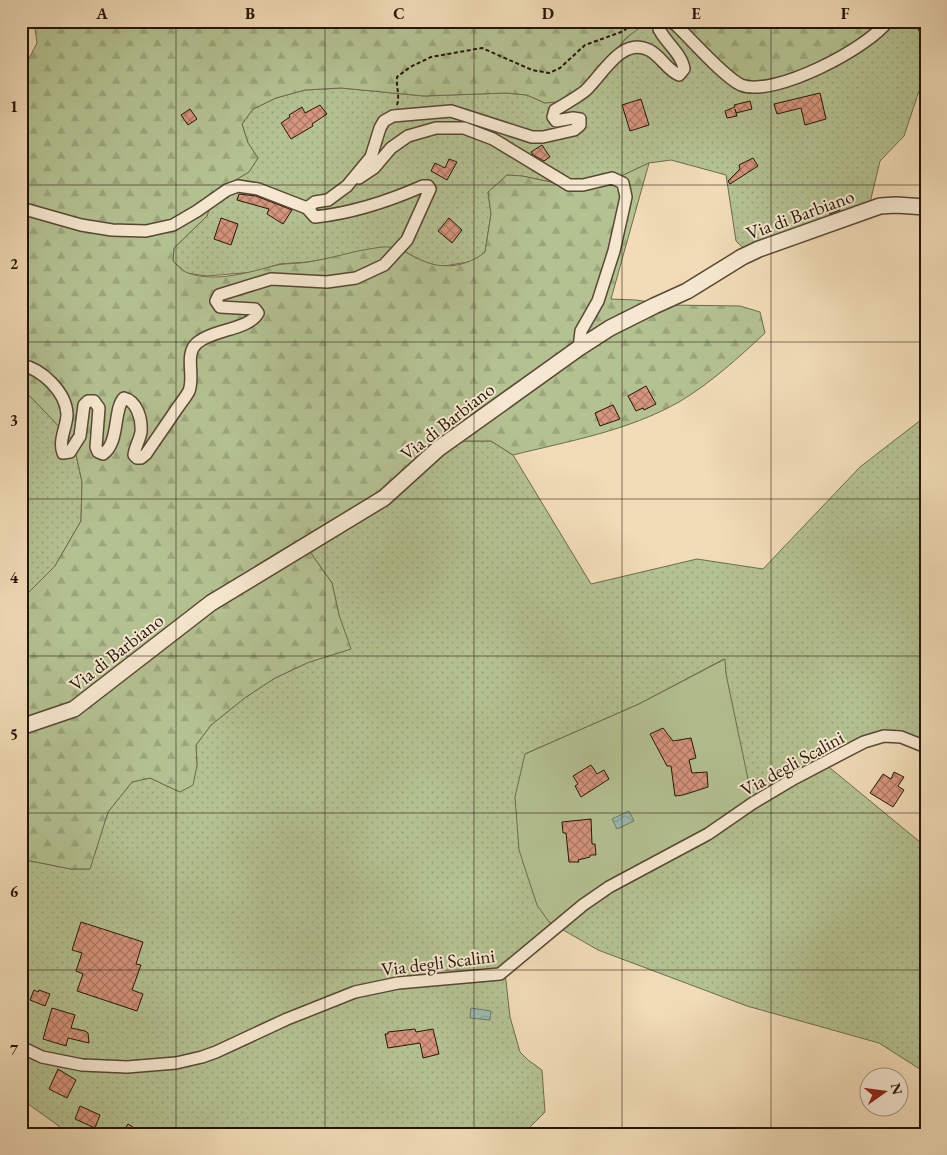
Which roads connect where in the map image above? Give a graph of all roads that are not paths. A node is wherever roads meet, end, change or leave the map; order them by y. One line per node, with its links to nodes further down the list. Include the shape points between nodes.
1 (667, 21): 2 (street, via 676,24 728,76 751,88 804,76 872,38); 3 (street, via 661,23 659,29 683,62 684,69 679,75 647,48 629,49 617,54 584,91 555,110 553,117 556,121 580,119 580,125 574,130 543,137 532,136 451,111 393,116 384,121 371,157)
2 (888, 21)
3 (347, 186): 6 (street, via 328,200 315,202); 7 (street, via 374,168 391,148 408,136 436,128 464,128 493,139 569,185 583,186 612,178 623,183 626,197 614,251 598,301 581,331)
4 (926, 207): 7 (street, Via di Barbiano, via 880,206 758,249)
5 (21, 208): 6 (street, via 81,225 146,231 173,225 238,186 258,189)
6 (307, 208): 8 (street, via 315,217 338,214 424,186 430,189 407,240 384,265 356,278 327,282 271,279 219,295 216,301 220,307 255,309 258,313 248,322 196,344 191,352 190,390 141,458 134,455 141,432 138,408 124,398 120,402 108,450 103,454 96,447 98,408 94,400 84,405 80,436 70,452 64,452 61,447 67,414 64,401 58,389 43,376)
7 (579, 348): 9 (street, Via di Barbiano, via 438,449 384,498 211,603 74,710)
8 (21, 365)
9 (21, 727)
10 (926, 747): 11 (street, Via degli Scalini, via 901,737 884,736 864,742 794,778 708,834 609,887 500,974 398,983 361,990 216,1052 176,1063 127,1067 82,1065 42,1057)
11 (21, 1047)

